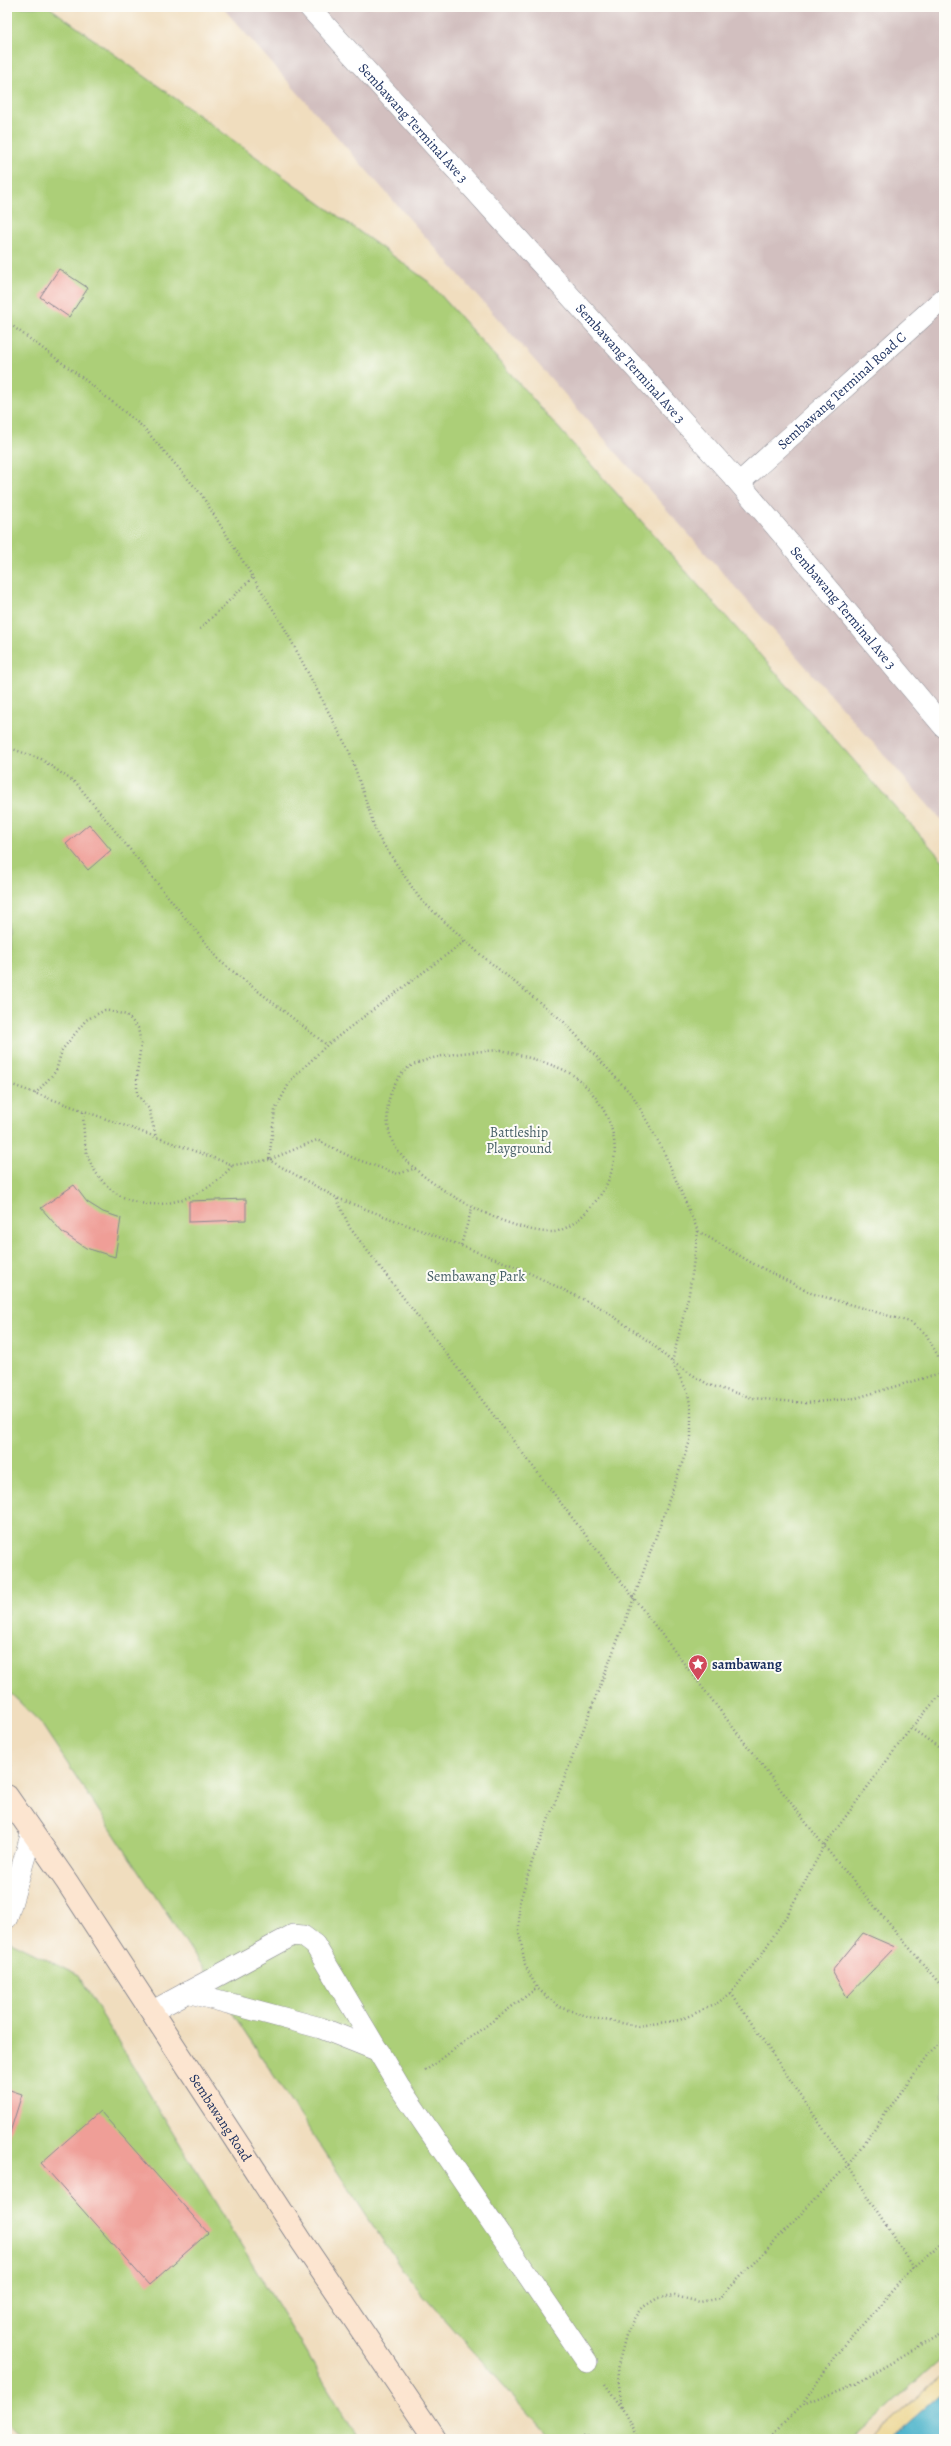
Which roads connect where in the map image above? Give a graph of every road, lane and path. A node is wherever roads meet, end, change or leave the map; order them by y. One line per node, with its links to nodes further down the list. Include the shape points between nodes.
1 (309, 7): 4 (lane, Sembawang Terminal Ave 3)
2 (944, 298): 4 (lane, Sembawang Terminal Road C)
3 (7, 322): 5 (path, via 143,427 201,494)
4 (739, 482): 7 (lane, Sembawang Terminal Ave 3)
5 (253, 577): 6 (path); 9 (path, via 284,627 350,753 377,835 420,899)
6 (200, 629)
7 (944, 727)
8 (7, 747): 10 (path, via 41,759 77,784 221,962)
9 (465, 941): 10 (path); 20 (path, via 564,1022 633,1096 663,1150)
10 (327, 1045): 15 (path, via 291,1080 275,1110)
11 (7, 1083): 12 (path)
12 (35, 1094): 13 (path); 14 (path, via 56,1071 62,1050 86,1020 105,1010 127,1015 138,1028 141,1044 137,1094 149,1109)
13 (83, 1112): 14 (path); 16 (path, via 84,1142 91,1165 104,1184 122,1197 146,1206 168,1204 191,1196 214,1184)
14 (156, 1138): 16 (path)
15 (269, 1160): 16 (path); 17 (path, via 317,1140 353,1158 398,1174); 18 (path)
16 (233, 1165)
17 (416, 1168): 19 (path, via 435,1185); 19 (path, via 396,1148 386,1121 389,1100 396,1081 411,1066 433,1057 501,1050 572,1075 593,1094 605,1113 614,1139 614,1165 605,1188 593,1206 577,1221 555,1232 527,1230)
18 (337, 1198): 21 (path); 25 (path, via 350,1228)
19 (472, 1208): 21 (path)
20 (698, 1231): 22 (path, via 689,1294); 23 (path, via 752,1263 811,1293 910,1322 926,1334)
21 (461, 1245): 22 (path, via 519,1268 603,1309 651,1343)
22 (672, 1362): 24 (path, via 709,1385 753,1398 806,1403 856,1398); 25 (path, via 688,1393 691,1438)
23 (944, 1367)
24 (944, 1372)
25 (634, 1598): 31 (path); 33 (path, via 532,1862 519,1904 519,1930 525,1965)
26 (944, 1691): 27 (path)
27 (911, 1728): 28 (path); 31 (path)
28 (944, 1751)
29 (7, 1796): 30 (street, Sembawang Road)
30 (32, 1832): 32 (lane); 37 (street, Sembawang Road)
31 (824, 1846): 34 (path); 36 (path, via 787,1915 761,1955)
32 (7, 1918)
33 (537, 1988): 36 (path, via 558,2007 593,2018 638,2026 680,2020 716,2004); 40 (path)
34 (944, 1988)
35 (187, 1992): 37 (lane); 39 (lane, via 321,2028); 39 (lane, via 278,1942 293,1935 303,1936 315,1945)
36 (731, 1993): 41 (path)
37 (152, 2011): 47 (street, Sembawang Road, via 302,2242)
38 (944, 2040): 41 (path, via 928,2055)
39 (379, 2051): 40 (lane)
40 (400, 2088): 45 (lane)
41 (848, 2165): 43 (path); 50 (path, via 720,2298 700,2302 675,2296 658,2298 642,2307 626,2335 617,2369 622,2408)
42 (944, 2241): 43 (path)
43 (913, 2267): 46 (path, via 835,2356)
44 (944, 2332): 46 (path, via 855,2384)
45 (587, 2362)
46 (802, 2405): 51 (path)
47 (435, 2439)
48 (581, 2439): 49 (path, via 585,2435)
49 (592, 2439)
50 (638, 2439)
51 (768, 2439)

